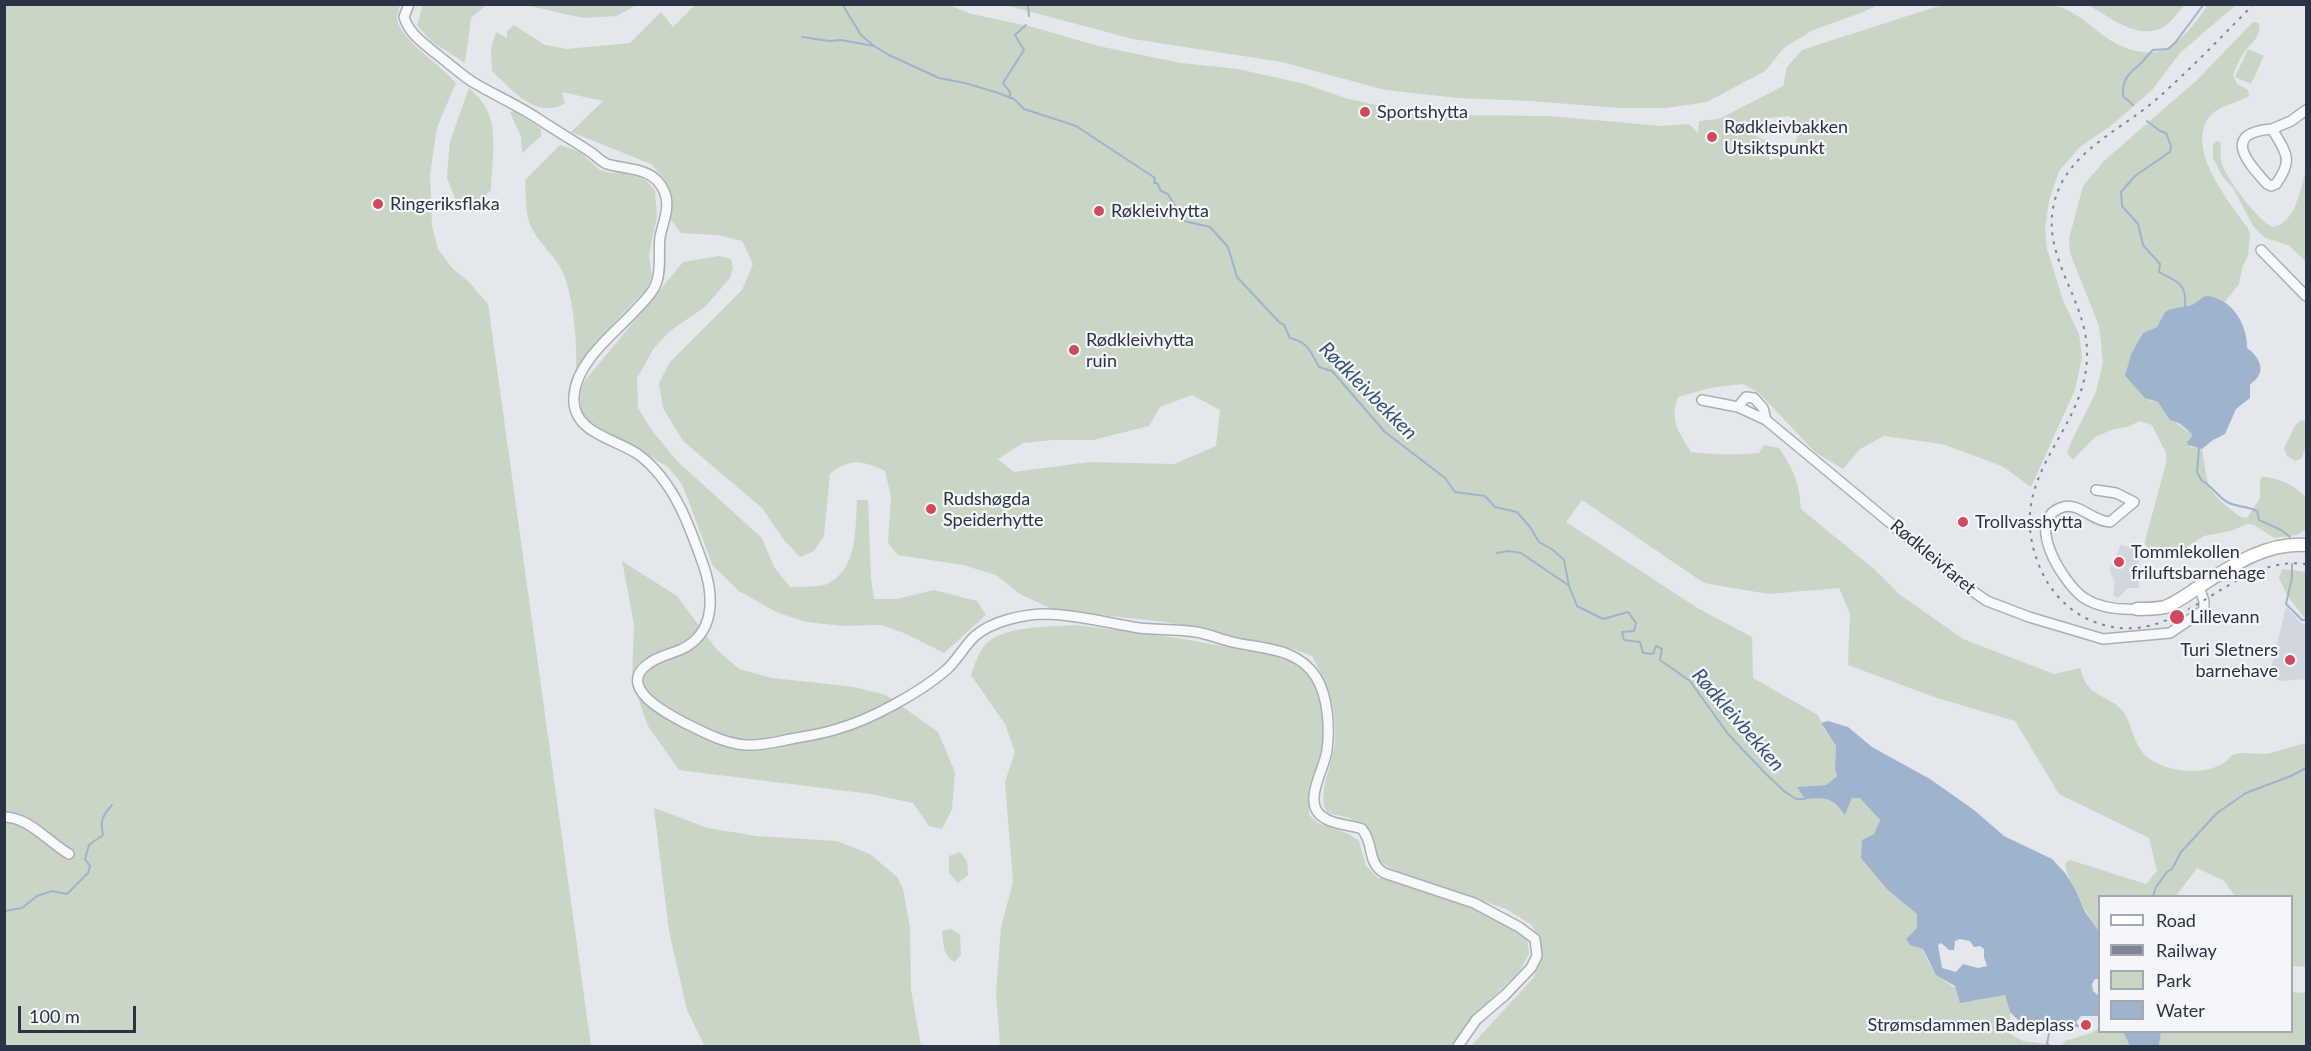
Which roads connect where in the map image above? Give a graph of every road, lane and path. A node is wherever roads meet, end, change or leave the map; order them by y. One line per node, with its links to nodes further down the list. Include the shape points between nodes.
1 (408, 4): 15 (street, via 404,17 410,31 465,76 601,161 648,174 665,192 657,283 588,363 573,397 576,412 585,425 638,454 669,487 709,583 710,614 700,636 640,672 639,684 648,700 690,726 733,743 760,745 831,731 874,714 928,684 955,662 983,630 1032,615 1080,616 1139,628 1198,632 1286,653 1312,672 1324,699 1327,752 1314,798 1320,815 1362,830 1374,865 1384,873 1474,903 1535,939 1536,956 1531,968 1476,1020)
2 (2307, 110): 3 (street)
3 (2272, 129): 3 (street, via 2253,132 2243,145 2245,159 2271,186 2288,163)
4 (2261, 250): 5 (street)
5 (2307, 296)
6 (1702, 400): 7 (street, Rødkleivfaret)
7 (1738, 407): 8 (street, Rødkleivfaret); 8 (street, Rødkleivfaret, via 1746,397 1754,398 1763,408)
8 (1766, 420): 11 (street, Rødkleivfaret, via 1971,590 2019,613 2098,639 2170,633 2204,610)
9 (2096, 490): 12 (street, via 2116,493 2134,502 2110,522 2071,506 2058,509 2047,528 2049,550 2065,579 2086,599 2103,607)
10 (2307, 545): 11 (street, via 2282,546 2255,554)
11 (2199, 587): 12 (street, via 2165,606)
12 (2137, 609)
13 (4, 817): 14 (street, via 25,822)
14 (69, 854)
15 (1458, 1047)

